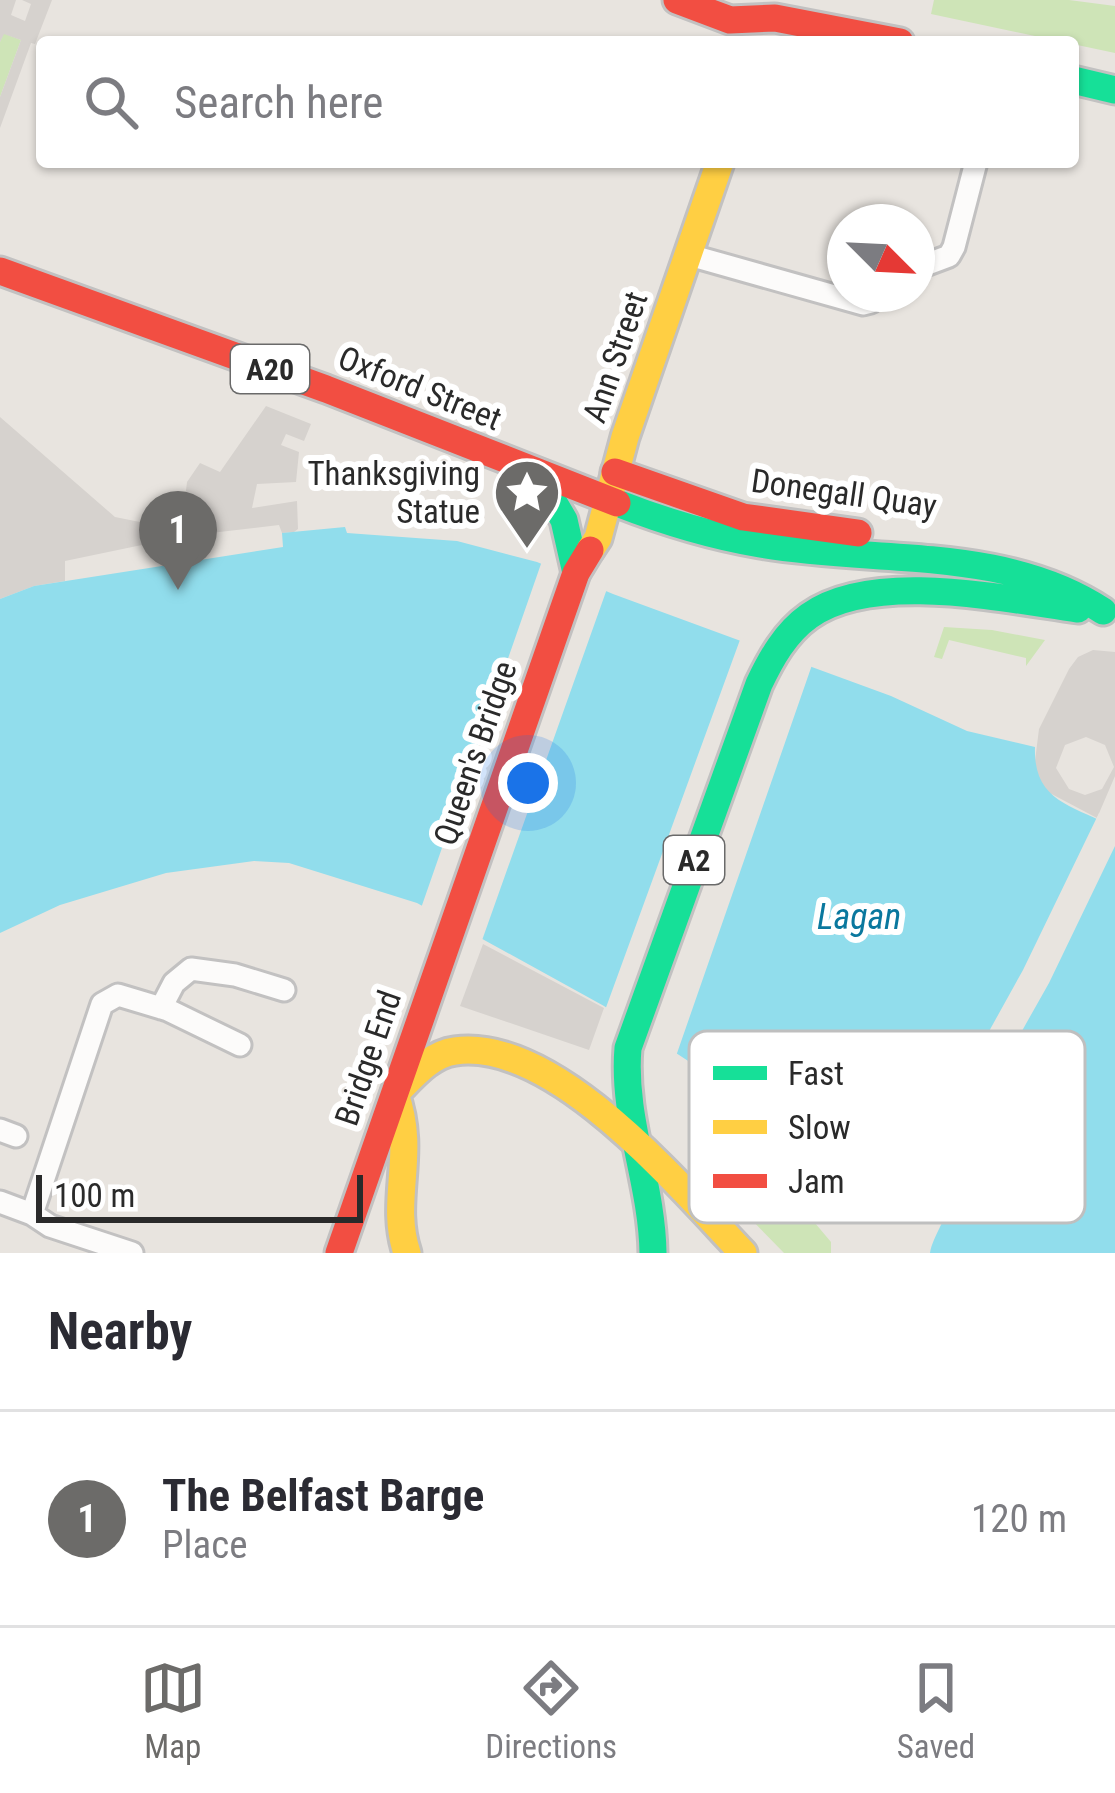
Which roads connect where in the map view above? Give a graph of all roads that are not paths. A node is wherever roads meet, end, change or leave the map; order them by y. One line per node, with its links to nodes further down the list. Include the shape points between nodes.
1 (677, 0): 2 (main road)
2 (769, 30): 3 (main road)
3 (834, 36)
4 (1079, 81): 5 (main road)
5 (1115, 90)
6 (718, 168): 8 (main road, Ann Street)
7 (974, 168): 9 (street, via 954,247)
8 (688, 255): 11 (street); 12 (main road, Ann Street)
9 (935, 261)
10 (0, 271): 13 (main road, Oxford Street / A20)
11 (827, 294)
12 (615, 472): 14 (main road, Ann Street); 15 (main road, Donegall Quay / A2, via 742,518 939,542)
13 (537, 474): 14 (main road, Oxford Street / A20); 16 (main road, via 564,520)
14 (609, 502): 15 (main road, Donegall Quay / A2, via 760,544); 16 (main road, Ann Street, via 594,549)
15 (992, 566): 17 (main road, Donegall Quay / A2, via 1075,592)
16 (576, 573): 18 (main road, Queen's Bridge)
17 (1109, 614): 23 (main road, Donegall Quay / A2, via 946,594 858,596 820,608 775,650 637,1016 624,1073)
18 (442, 956): 22 (main road, Bridge End)
19 (284, 990): 20 (street, via 191,969)
20 (161, 1008): 21 (street); 26 (street, via 118,995 102,1004)
21 (240, 1045)
22 (395, 1094): 23 (main road, via 454,1051 496,1052 566,1089); 29 (main road, Bridge End); 30 (main road, via 407,1146)
23 (632, 1138): 24 (main road); 31 (main road, A2)
24 (689, 1197)
25 (0, 1202): 26 (street)
26 (32, 1214): 28 (street)
27 (714, 1223): 32 (main road)
28 (132, 1253)
29 (339, 1253)
30 (407, 1253)
31 (653, 1253)
32 (743, 1253)

